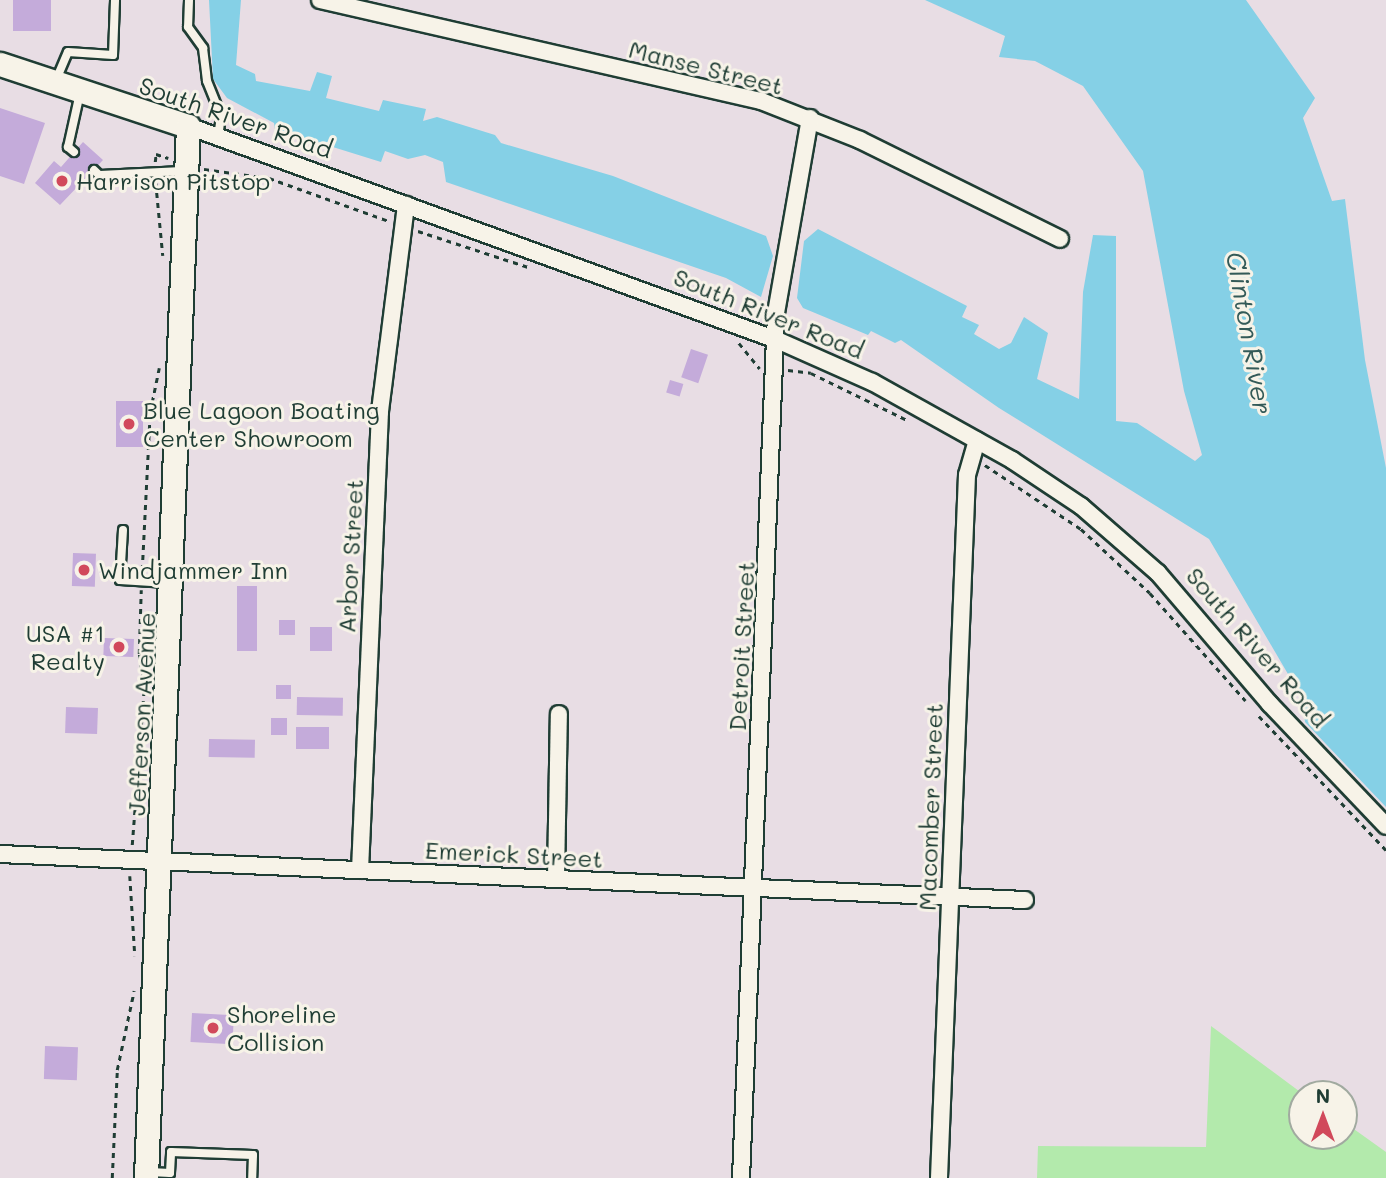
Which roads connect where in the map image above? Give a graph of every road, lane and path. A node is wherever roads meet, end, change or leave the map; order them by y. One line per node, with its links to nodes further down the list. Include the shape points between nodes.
1 (115, 0): 5 (lane, via 113,55 68,52)
2 (189, 0): 9 (lane, via 188,27 203,48 207,81 221,116)
3 (320, 0): 7 (street, Manse Street, via 761,101)
4 (0, 64): 5 (street, South River Road)
5 (55, 84): 6 (street, South River Road)
6 (80, 93): 8 (street, South River Road); 10 (lane, via 68,147)
7 (810, 118): 17 (street, Manse Street); 21 (street, Detroit Street, via 776,313)
8 (188, 126): 9 (street, South River Road); 12 (street, Jefferson Avenue)
9 (218, 137): 15 (street, South River Road)
10 (74, 152)
11 (155, 162): 12 (path, via 156,154)
12 (186, 167): 13 (lane, via 99,174); 16 (path, via 269,178); 29 (street, Jefferson Avenue)
13 (94, 170)
14 (156, 180): 18 (path)
15 (406, 205): 16 (street, Arbor Street); 21 (street, South River Road, via 579,276)
16 (402, 225): 19 (path); 37 (street, Arbor Street, via 380,411)
17 (1060, 239)
18 (163, 267)
19 (540, 271)
20 (733, 339): 23 (path, via 753,366)
21 (777, 340): 23 (street, Detroit Street); 25 (street, South River Road, via 872,383)
22 (159, 364): 28 (path, via 150,412)
23 (777, 370): 24 (path, via 811,373); 39 (street, Detroit Street)
24 (921, 427)
25 (977, 440): 26 (street, Macomber Street); 31 (street, South River Road, via 1081,506 1158,573 1270,704)
26 (973, 457): 32 (path, via 1081,529 1150,593 1308,773); 40 (street, Macomber Street, via 967,475)
27 (123, 530): 28 (lane, via 120,580)
28 (142, 582): 29 (lane); 33 (path, via 139,654 144,690)
29 (173, 584): 35 (street, Jefferson Avenue)
30 (559, 714): 38 (street)
31 (1386, 826)
32 (1386, 850)
33 (132, 852)
34 (0, 854): 35 (street, Emerick Street)
35 (161, 862): 37 (street, Emerick Street); 44 (street, Jefferson Avenue)
36 (131, 867): 42 (path)
37 (360, 870): 38 (street, Emerick Street)
38 (556, 878): 39 (street, Emerick Street)
39 (752, 889): 40 (street, Emerick Street); 48 (street, Detroit Street)
40 (948, 895): 41 (street, Emerick Street); 49 (street, Macomber Street)
41 (1025, 900)
42 (135, 968)
43 (135, 980): 46 (path, via 117,1070)
44 (147, 1175): 45 (lane)
45 (170, 1175): 47 (lane, via 171,1152 253,1155)
46 (112, 1178)
47 (252, 1178)
48 (741, 1178)
49 (939, 1178)

